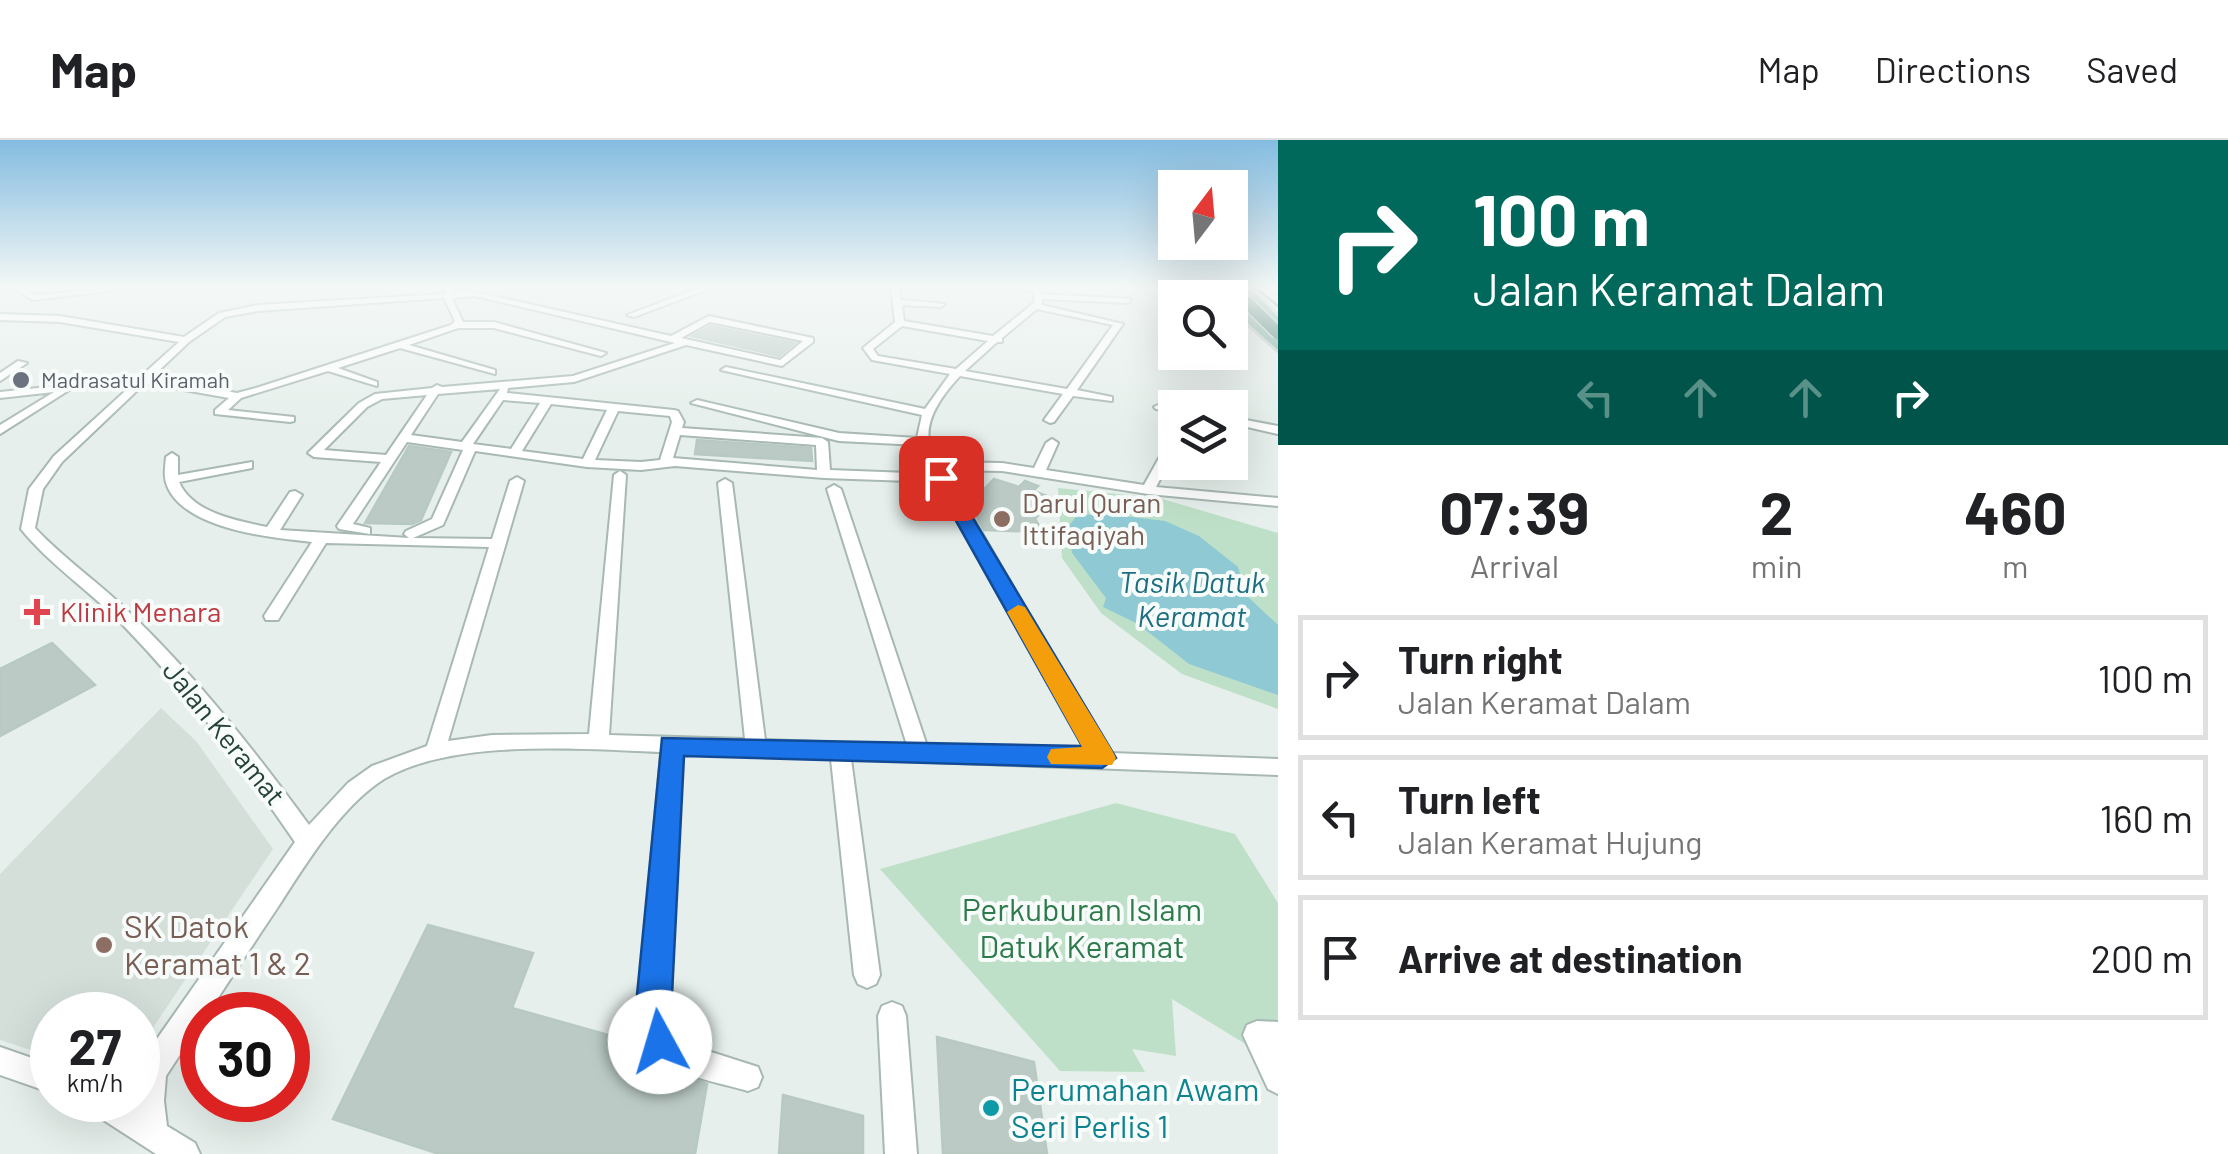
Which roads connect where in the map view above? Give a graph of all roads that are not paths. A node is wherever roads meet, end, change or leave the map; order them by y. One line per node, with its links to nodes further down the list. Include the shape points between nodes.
1 (152, 334): 12 (street)
2 (194, 334): 12 (street, Jalan Keramat)
3 (431, 334): 15 (street)
4 (532, 334): 17 (street)
5 (649, 334): 14 (street, Jalan Keramat)
6 (688, 334): 14 (street, Jalan Keramat)
7 (789, 334): 16 (street, Jalan Keramat, via 808,338 785,363)
8 (884, 334): 24 (street, via 871,344 870,355)
9 (965, 334): 13 (street)
10 (1003, 334): 13 (street)
11 (1111, 334): 32 (street)
12 (186, 340): 22 (street, Jalan Keramat)
13 (998, 340): 24 (street)
14 (678, 341): 16 (street, Jalan Keramat); 18 (street)
15 (401, 345): 20 (street); 23 (street)
16 (706, 347): 18 (street, via 683,360)
17 (602, 353)
18 (656, 354): 31 (street)
19 (22, 362): 25 (street)
20 (328, 368): 29 (street); 34 (street)
21 (726, 370): 40 (street)
22 (154, 371): 26 (street, Jalan Keramat); 27 (street)
23 (491, 372)
24 (954, 375): 32 (street); 40 (street)
25 (0, 378)
26 (144, 380): 27 (street); 34 (street); 38 (street, Jalan Keramat)
27 (98, 383): 28 (street); 38 (street, via 111,388)
28 (73, 384): 33 (street); 44 (street)
29 (373, 384)
30 (438, 388): 31 (street); 47 (street); 53 (street, via 379,396 314,454)
31 (504, 391): 36 (street); 50 (street)
32 (1070, 393): 35 (street); 42 (street)
33 (0, 395)
34 (237, 396): 41 (street, via 219,412)
35 (1108, 399)
36 (547, 401): 39 (street); 51 (street)
37 (697, 403): 48 (street, via 839,436)
38 (114, 407): 80 (street, Jalan Keramat, via 47,474 28,512 28,529 185,679)
39 (614, 407): 45 (street, via 674,413); 55 (street)
40 (928, 413): 48 (street)
41 (290, 419)
42 (1050, 420)
43 (1248, 424): 46 (street)
44 (0, 430)
45 (675, 430): 54 (street); 63 (street, via 822,442)
46 (1278, 430)
47 (402, 438): 50 (street); 53 (street)
48 (923, 442): 58 (street)
49 (1052, 443): 59 (street)
50 (469, 447): 51 (street); 53 (street, via 432,528 415,534 344,526)
51 (514, 454): 55 (street)
52 (172, 458): 61 (street)
53 (388, 459)
54 (666, 462): 55 (street); 63 (street)
55 (587, 463)
56 (248, 466): 61 (street)
57 (1158, 471): 65 (street)
58 (937, 472): 59 (street); 63 (street); 78 (street)
59 (1039, 472): 65 (street)
60 (620, 475): 72 (street)
61 (170, 480): 68 (street, via 178,495 204,513)
62 (518, 481): 70 (street)
63 (830, 481): 77 (street)
64 (725, 483): 74 (street)
65 (1148, 490): 67 (street)
66 (295, 496): 68 (street)
67 (1278, 502)
68 (270, 534): 69 (street)
69 (323, 537): 70 (street); 71 (street)
70 (497, 543): 75 (street)
71 (272, 616)
72 (598, 742): 73 (street); 75 (street)
73 (672, 745): 74 (street); 87 (street, via 655,995 660,1042 675,1055)
74 (756, 748): 76 (street)
75 (435, 751): 80 (street, via 379,772)
76 (840, 751): 77 (street); 81 (street)
77 (920, 754): 78 (street)
78 (1102, 758): 79 (street)
79 (1278, 766)
80 (308, 842): 84 (street)
81 (867, 975)
82 (892, 1016): 93 (street)
83 (1278, 1036): 88 (street, via 1257,1035)
84 (160, 1056)
85 (2, 1064): 86 (street)
86 (30, 1073)
87 (748, 1077)
88 (1278, 1079)
89 (137, 1122): 91 (street)
90 (152, 1122): 91 (street)
91 (153, 1131): 92 (street)
92 (184, 1154)
93 (901, 1154)

